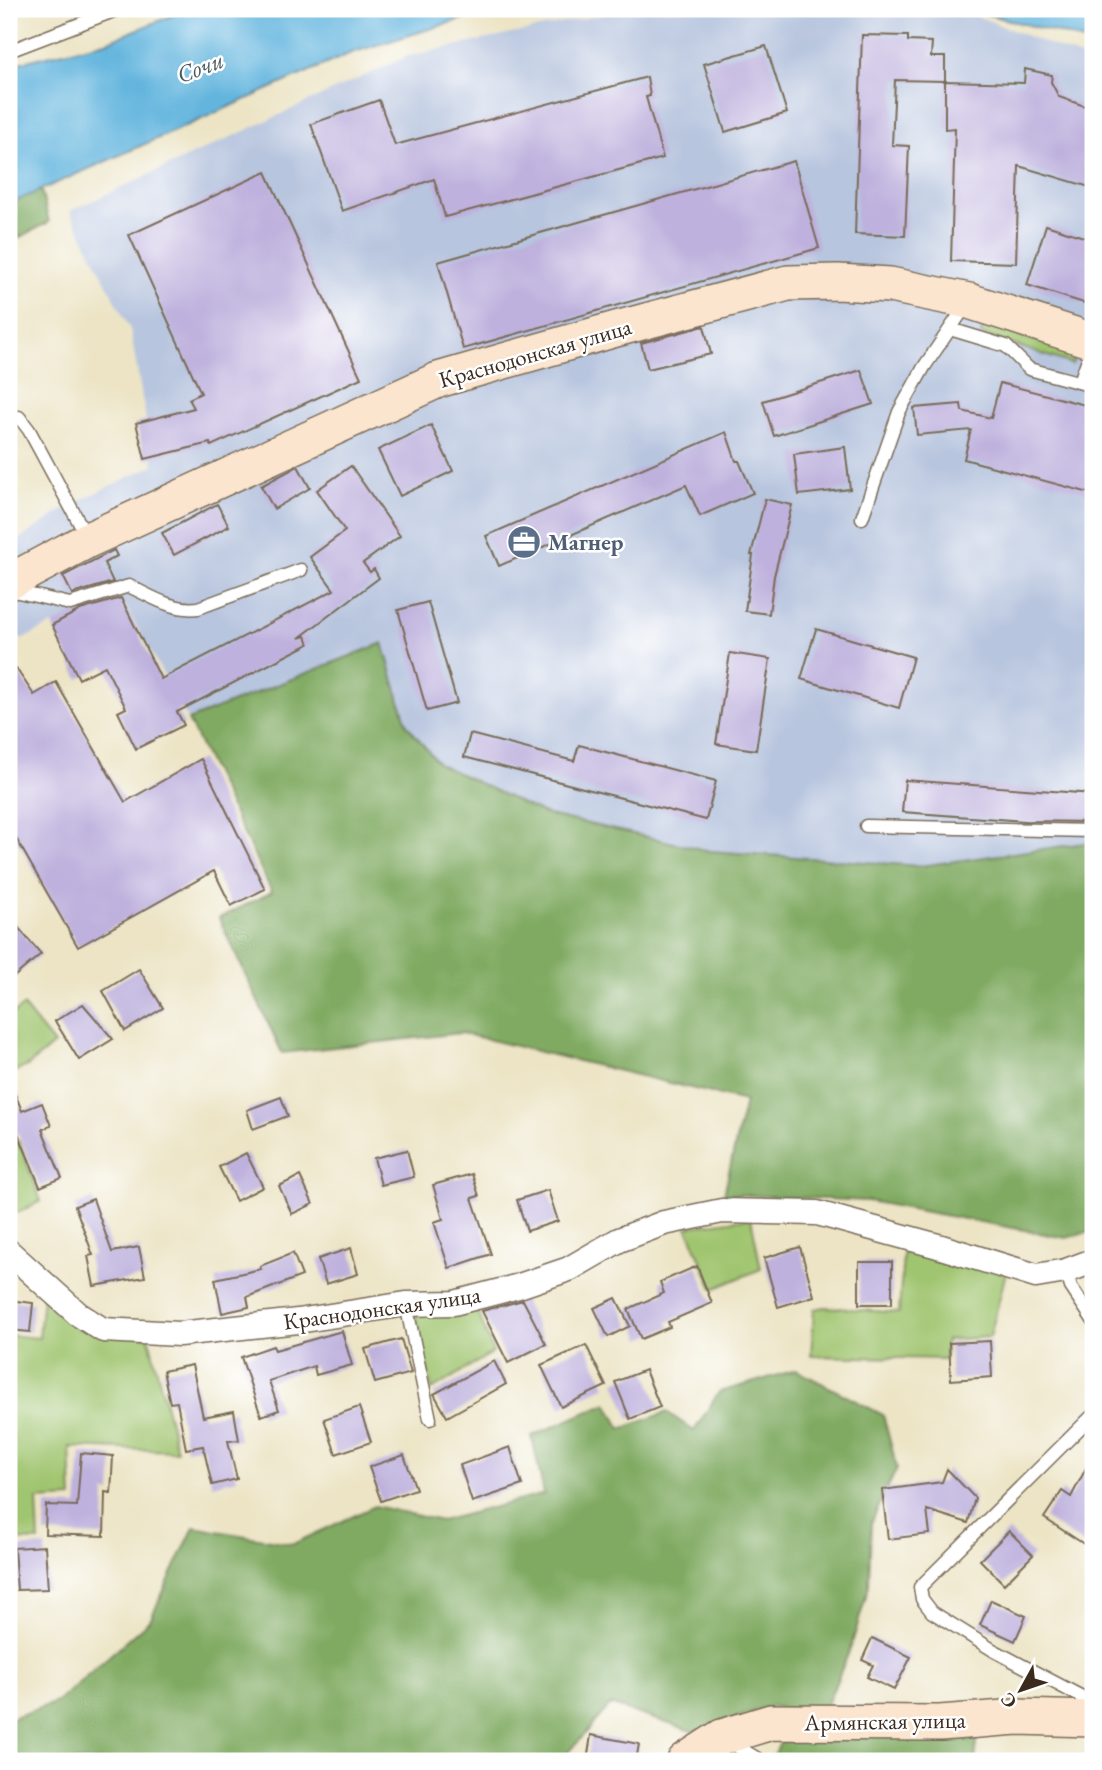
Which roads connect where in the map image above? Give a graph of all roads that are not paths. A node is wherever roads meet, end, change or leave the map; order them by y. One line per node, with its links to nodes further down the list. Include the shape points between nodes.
1 (119, 9): 2 (lane)
2 (9, 51)
3 (960, 315): 4 (street, Краснодонская улица); 5 (lane, via 1006,346 1029,369); 7 (lane, via 899,412); 8 (street, Краснодонская улица, via 890,285 788,283 438,380)
4 (1093, 342): 5 (lane)
5 (1087, 384)
6 (9, 417): 8 (lane, via 19,417 29,430)
7 (862, 518)
8 (88, 540): 10 (street, Краснодонская улица)
9 (301, 570): 11 (lane, via 187,610 129,586 70,604)
10 (9, 582)
11 (9, 590)
12 (866, 826): 13 (lane)
13 (1093, 831)
14 (9, 1252): 17 (street, Краснодонская улица, via 78,1314 103,1330 179,1334)
15 (1093, 1261): 16 (street, Краснодонская улица)
16 (1066, 1271): 17 (street, Краснодонская улица, via 1036,1276 817,1213 722,1211 664,1223 619,1240 569,1269 519,1286 454,1303); 18 (lane)
17 (406, 1304): 20 (lane)
18 (1093, 1320)
19 (1093, 1415): 21 (lane, via 920,1587 932,1612 1082,1697)
20 (430, 1419)
21 (1093, 1711)
22 (1093, 1719): 23 (street, Армянская улица, via 771,1722)
23 (722, 1737): 24 (street, Армянская улица); 25 (lane)
24 (685, 1761)
25 (761, 1761)

